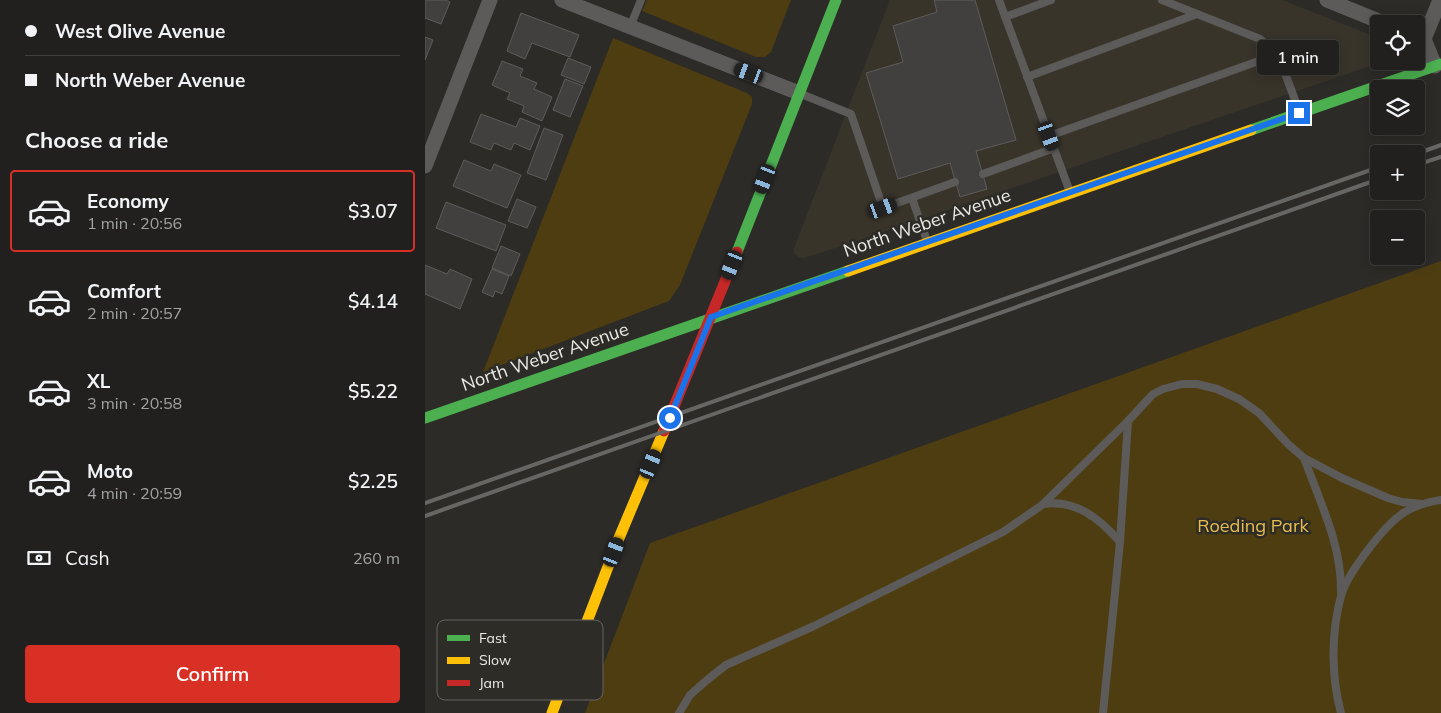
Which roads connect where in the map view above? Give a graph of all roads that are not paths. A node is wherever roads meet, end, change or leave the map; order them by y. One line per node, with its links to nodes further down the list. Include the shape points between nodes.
1 (490, 0): 23 (street)
2 (563, 0): 13 (street)
3 (641, 0): 13 (lane)
4 (836, 0): 19 (street)
5 (999, 0): 11 (lane)
6 (1051, 0): 11 (lane)
7 (1161, 0): 10 (lane)
8 (1327, 0): 12 (street)
9 (1440, 0): 14 (street)
10 (1197, 14): 16 (lane, via 1260,39); 18 (lane)
11 (1005, 16): 18 (lane)
12 (1370, 17)
13 (631, 28): 19 (street)
14 (1425, 28)
15 (1425, 46): 17 (street)
16 (1278, 54): 20 (lane); 21 (lane)
17 (1438, 65): 20 (street, North Weber Avenue)
18 (1027, 77): 21 (lane)
19 (799, 93): 27 (lane, via 851,114 883,208); 29 (street)
20 (1299, 113): 26 (street, North Weber Avenue)
21 (1049, 136): 22 (lane)
22 (1054, 148): 24 (lane); 26 (lane)
23 (425, 166)
24 (983, 174)
25 (955, 182): 27 (lane)
26 (1070, 192): 28 (street, North Weber Avenue)
27 (912, 198): 28 (lane)
28 (928, 242): 29 (street, North Weber Avenue)
29 (711, 317): 30 (street, North Weber Avenue); 38 (street)
30 (425, 418)
31 (1128, 422): 32 (lane, via 1153,394 1182,384 1197,384 1217,389 1259,413); 35 (lane); 36 (lane)
32 (1304, 458): 34 (lane, via 1388,498); 37 (lane, via 1339,555)
33 (1441, 500): 34 (lane)
34 (1422, 504): 37 (lane, via 1402,514 1385,529 1369,548)
35 (1042, 505): 36 (lane, via 1065,504 1092,515); 41 (lane, via 1003,532 953,558 726,665 690,695)
36 (1119, 542): 42 (lane)
37 (1341, 594): 43 (lane, via 1333,661)
38 (588, 620)
39 (557, 700): 40 (street)
40 (552, 713)
41 (679, 713)
42 (1103, 713)
43 (1341, 713)

